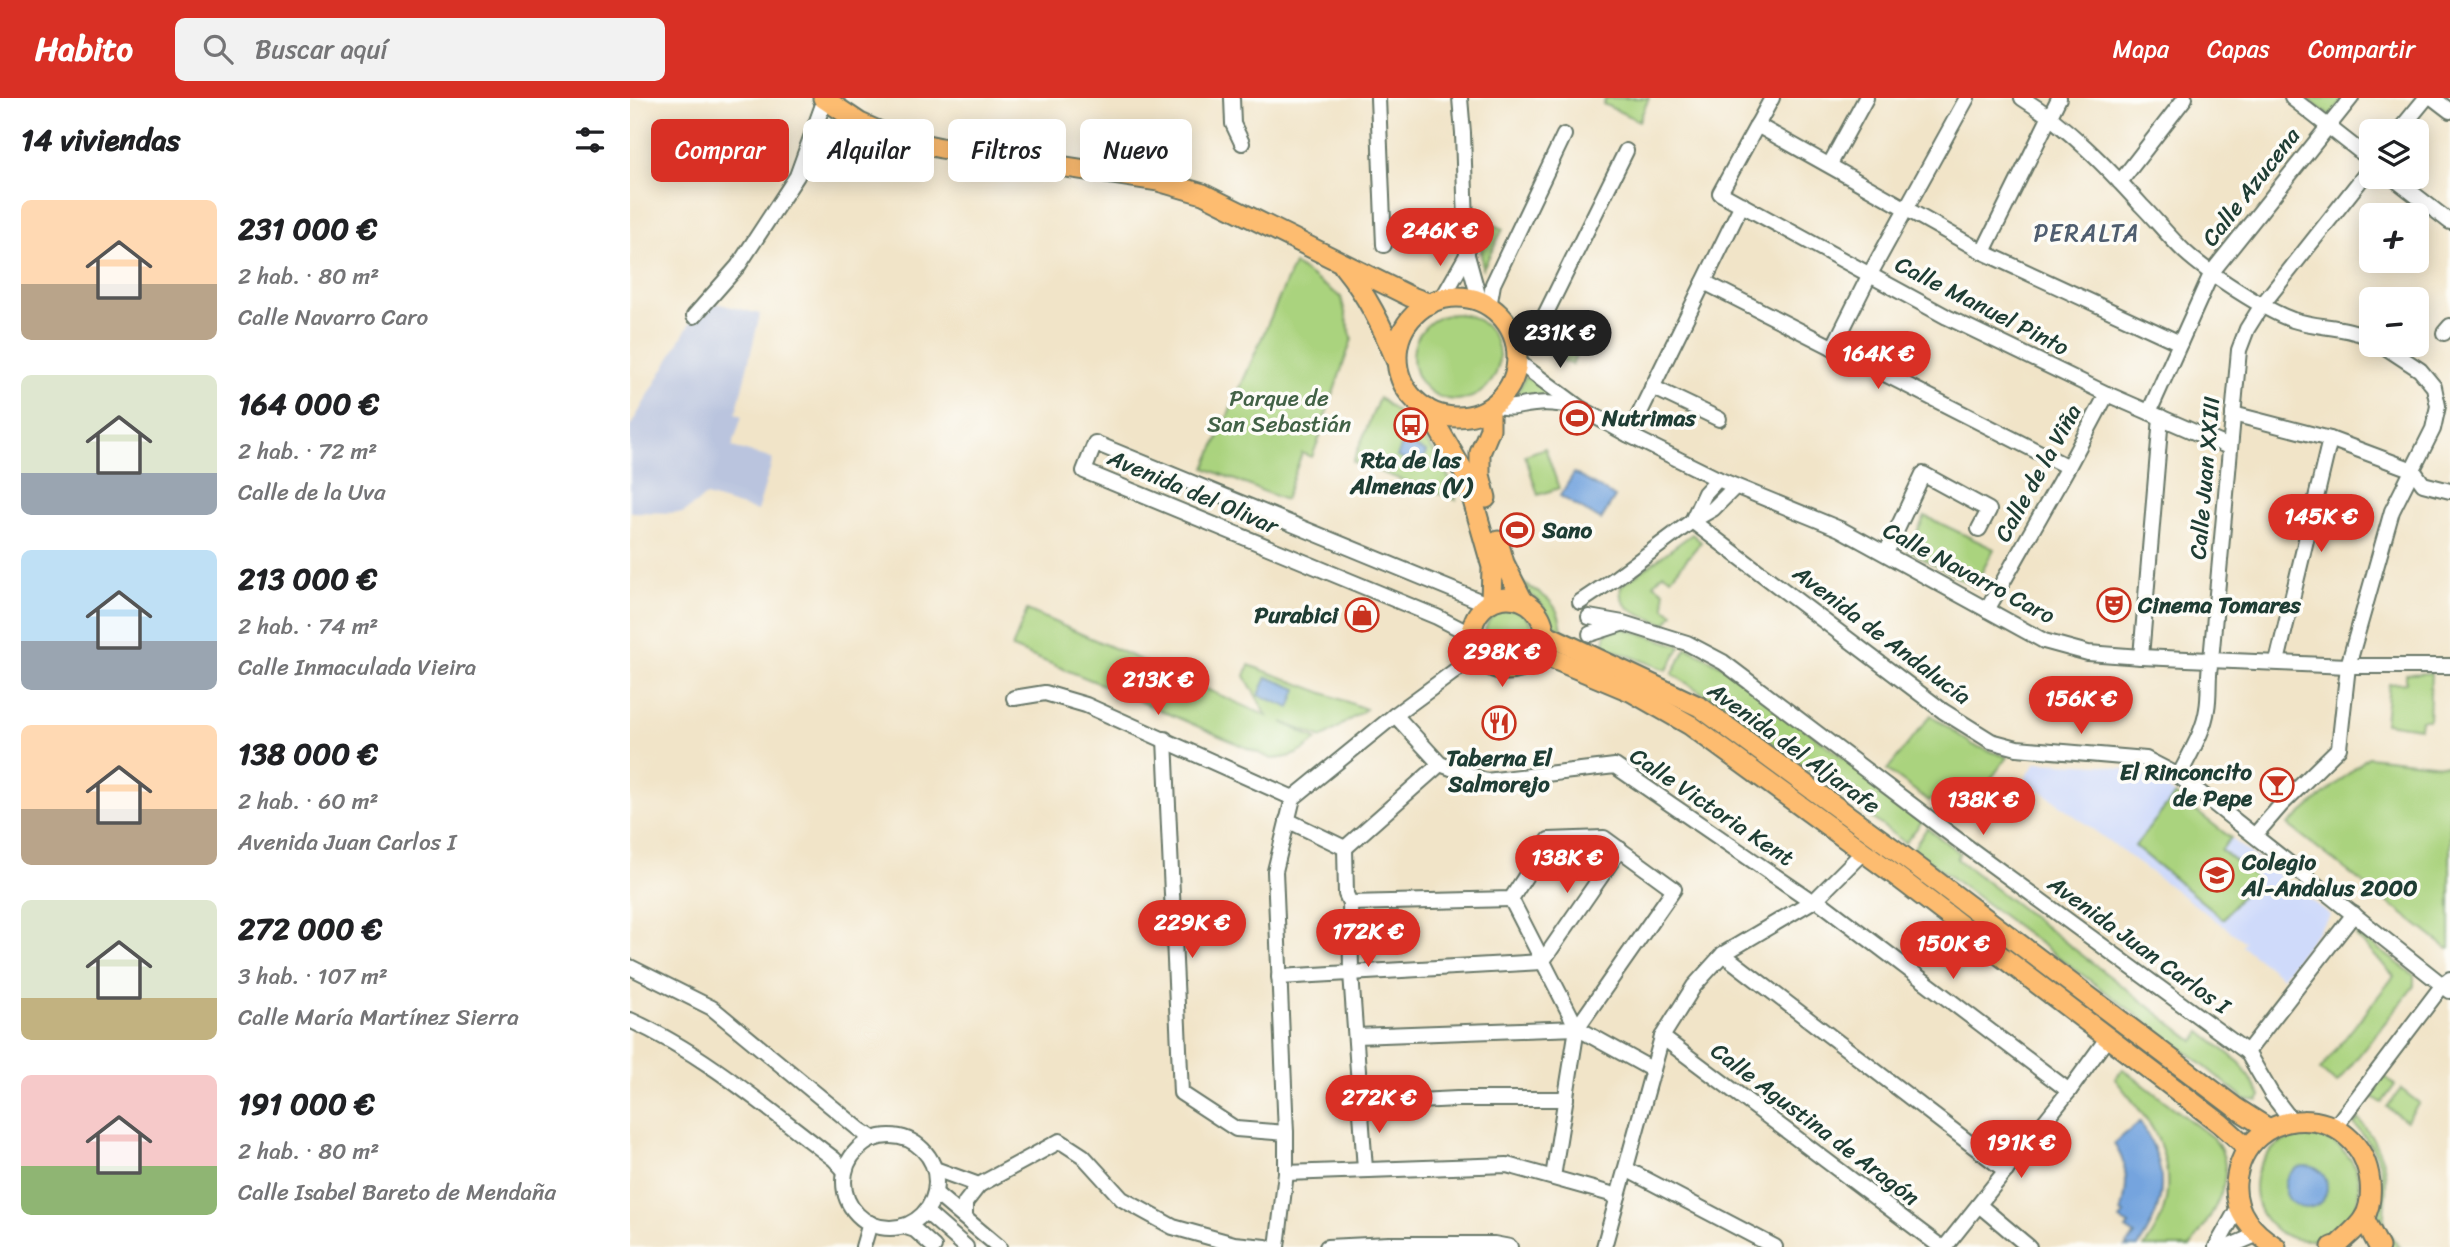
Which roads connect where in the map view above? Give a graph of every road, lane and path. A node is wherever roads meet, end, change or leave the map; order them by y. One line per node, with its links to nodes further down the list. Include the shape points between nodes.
1 (1232, 98): 21 (street, via 1233,124)
2 (1378, 98): 31 (street)
3 (1460, 98): 33 (street)
4 (1772, 98): 18 (street)
5 (1866, 98): 24 (street)
6 (1967, 98): 29 (street)
7 (2022, 98): 16 (street)
8 (2059, 98): 16 (street)
9 (2185, 98): 25 (street)
10 (2292, 98): 19 (street)
11 (2351, 98): 19 (street, Calle Azucena)
12 (2426, 98): 17 (street)
13 (2433, 98): 15 (street)
14 (824, 99): 34 (main road, via 894,138 1158,181 1203,194); 41 (street, via 797,176 738,266)
15 (2450, 111)
16 (2049, 115): 25 (street); 32 (street)
17 (2409, 119)
18 (1757, 125): 24 (street); 28 (street, Calle Manuel Pinto, via 1720,193)
19 (2328, 127): 23 (street); 35 (street, Calle Azucena)
20 (1564, 135): 39 (street)
21 (1242, 143)
22 (1626, 151): 45 (street, via 1544,317)
23 (2359, 151)
24 (1829, 164): 29 (street)
25 (2120, 182): 35 (street, via 2185,252)
26 (2359, 182): 40 (street, Calle Juan XXIII)
27 (2407, 189): 30 (street)
28 (1742, 204): 36 (street, Calle Manuel Pinto); 37 (street)
29 (1906, 208): 32 (street); 36 (street)
30 (2450, 222)
31 (1384, 245)
32 (1983, 252): 43 (street)
33 (1467, 255): 38 (street); 39 (street)
34 (1339, 261): 38 (main road, via 1409,296); 47 (main road, via 1360,285)
35 (2213, 272): 40 (street); 43 (street, Calle Azucena)
36 (1870, 274): 44 (street); 49 (street, Calle Manuel Pinto)
37 (1704, 282): 44 (street); 48 (street)
38 (1436, 301): 39 (main road, via 1461,298); 47 (main road, via 1415,314 1404,328)
39 (1484, 304): 45 (main road, via 1503,318)
40 (2262, 305): 42 (street, via 2294,320); 53 (street, Calle Juan XXIII, via 2239,350)
41 (694, 316)
42 (2359, 332)
43 (2180, 343): 54 (street, Calle Azucena)
44 (1833, 348): 59 (street)
45 (1517, 356): 50 (main road, via 1510,386); 51 (street, Calle Navarro Caro)
46 (2400, 357): 60 (street, via 2434,387 2438,406 2433,429)
47 (1397, 363): 52 (main road, via 1401,381)
48 (1652, 387): 55 (street); 56 (street)
49 (2106, 394): 54 (street, Calle Manuel Pinto); 59 (street, Calle de la Viña)
50 (1491, 407): 51 (street, Calle Navarro Caro, via 1558,403); 52 (main road, via 1458,418); 67 (main road, via 1490,429 1480,453 1480,475 1504,564)
51 (1580, 408): 56 (street, Calle Navarro Caro)
52 (1427, 409): 69 (main road, via 1466,476 1492,567)
53 (2233, 414): 57 (street); 58 (street, Calle Juan XXIII)
54 (2155, 415): 58 (street, Calle Manuel Pinto); 77 (street, Calle Azucena)
55 (1719, 419)
56 (1629, 435): 61 (street, Calle Navarro Caro)
57 (2330, 439): 60 (street); 79 (street)
58 (2230, 447): 78 (street, Calle Juan XXIII)
59 (2068, 467): 70 (street, Calle de la Viña)
60 (2413, 470): 63 (street, via 2423,484); 80 (street, via 2392,512)
61 (1718, 479): 62 (street, Calle Navarro Caro); 64 (street, via 1705,493)
62 (1735, 487): 64 (street, via 1713,509); 66 (street, Calle Navarro Caro, via 1840,529)
63 (2450, 491)
64 (1692, 521): 68 (street); 86 (street, Avenida de Andalucía, via 1942,711 1991,741 2017,748 2146,759)
65 (1979, 529): 66 (street, via 1989,509 1923,474)
66 (1886, 553): 70 (street, Calle Navarro Caro)
67 (1523, 601): 69 (main road, via 1502,598); 75 (main road, via 1539,614)
68 (1580, 602)
69 (1489, 603): 74 (main road, via 1479,612); 74 (street, Avenida del Olivar, via 1095,443 1084,471)
70 (1987, 610): 77 (street, Calle Navarro Caro, via 2044,641 2088,653)
71 (1589, 617): 72 (street, Avenida Juan Carlos I)
72 (1623, 623): 73 (street); 108 (street, Avenida Juan Carlos I, via 1686,643 1723,662)
73 (1590, 634)
74 (1472, 635): 76 (main road)
75 (1542, 643): 76 (main road, via 1531,662 1521,668 1497,668); 92 (main road, Avenida del Aljarafe, via 1690,725); 115 (main road, Avenida del Aljarafe, via 1700,707)
76 (1478, 654): 83 (street)
77 (2141, 657): 78 (street, Calle Navarro Caro)
78 (2211, 660): 79 (street, Calle Navarro Caro); 86 (street, Calle Juan XXIII, via 2202,728)
79 (2277, 662): 80 (street, Calle Navarro Caro)
80 (2348, 666): 81 (street, Calle Navarro Caro); 89 (street, via 2339,748)
81 (2450, 666)
82 (1014, 698): 84 (street, via 1045,692)
83 (1395, 715): 85 (street, Calle Victoria Kent); 87 (street)
84 (1165, 739): 87 (street); 116 (street, via 1181,1093 1236,1129)
85 (1440, 764): 90 (street); 94 (street, Calle Victoria Kent, via 1486,780 1615,766)
86 (2179, 776): 89 (street, Avenida de Andalucía)
87 (1293, 798): 88 (street)
88 (1287, 820): 90 (street); 101 (street, via 1275,871)
89 (2255, 835): 96 (street, Avenida de Andalucía)
90 (1345, 848): 95 (street)
91 (1620, 849): 93 (street, via 1604,838 1549,841); 98 (street); 104 (street, via 1674,889)
92 (1863, 852): 94 (street); 107 (main road, Avenida del Aljarafe)
93 (1511, 899): 95 (street); 98 (street)
94 (1814, 900): 97 (street); 110 (street, Calle Victoria Kent)
95 (1350, 903): 100 (street)
96 (2354, 914): 102 (street, Avenida de Andalucía); 108 (street)
97 (1723, 954): 106 (street, via 1694,986); 123 (street)
98 (1542, 962): 100 (street); 104 (street)
99 (630, 967): 117 (street, via 712,1008)
100 (1351, 973): 101 (street); 105 (street)
101 (1279, 977): 116 (street)
102 (2447, 985): 114 (street)
103 (630, 1020): 122 (street, via 661,1034 719,1072)
104 (1577, 1028): 105 (street); 109 (street); 111 (street)
105 (1356, 1036): 112 (street)
106 (1662, 1037): 109 (street); 150 (street, Calle Agustina de Aragón)
107 (2108, 1037): 110 (street); 118 (main road, Avenida del Aljarafe)
108 (2247, 1052): 113 (street, Avenida Juan Carlos I)
109 (1653, 1070): 121 (street)
110 (2069, 1091): 123 (street)
111 (1566, 1099): 112 (street); 125 (street)
112 (1359, 1104): 120 (street)
113 (2292, 1121): 114 (main road, via 2314,1120); 115 (main road)
114 (2335, 1127): 133 (main road, via 2356,1144 2368,1167 2371,1193)
115 (2269, 1129): 118 (main road)
116 (1286, 1133): 124 (street)
117 (874, 1139): 119 (street, via 889,1136 911,1141 928,1155); 122 (street, via 856,1151)
118 (2248, 1149): 130 (main road, via 2239,1167)
119 (935, 1169): 126 (street); 127 (street)
120 (1365, 1169): 124 (street); 125 (street, via 1507,1165)
121 (1626, 1170): 128 (street); 149 (street)
122 (845, 1171): 134 (street, via 848,1201)
123 (2006, 1171): 129 (street)
124 (1286, 1173): 145 (street)
125 (1553, 1177): 128 (street)
126 (979, 1185): 132 (street, via 965,1203); 144 (street, via 1060,1141 1083,1156 1122,1199 1173,1227 1234,1244)
127 (935, 1193): 131 (street); 132 (street)
128 (1619, 1196): 148 (street)
129 (1979, 1205): 150 (street); 151 (street)
130 (2239, 1206): 136 (main road); 152 (street)
131 (926, 1212): 135 (street); 142 (street)
132 (965, 1217): 143 (street)
133 (2364, 1218): 139 (main road); 155 (main road)
134 (870, 1223): 135 (street); 140 (street)
135 (903, 1226): 141 (street)
136 (2256, 1235): 153 (street); 154 (main road)
137 (1389, 1246): 138 (street); 146 (street)
138 (1494, 1246): 147 (street)
139 (2336, 1246)
140 (863, 1247)
141 (934, 1247)
142 (966, 1247)
143 (999, 1247)
144 (1266, 1247)
145 (1277, 1247)
146 (1327, 1247)
147 (1510, 1247)
148 (1604, 1247)
149 (1775, 1247)
150 (1943, 1247)
151 (2029, 1247)
152 (2216, 1247)
153 (2228, 1247)
154 (2276, 1247)
155 (2379, 1247)

